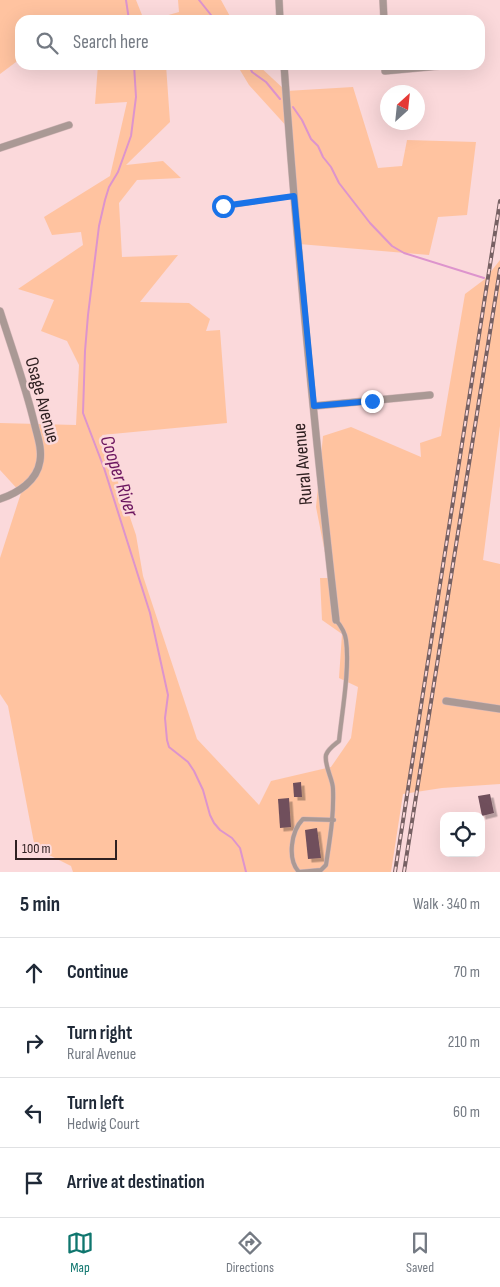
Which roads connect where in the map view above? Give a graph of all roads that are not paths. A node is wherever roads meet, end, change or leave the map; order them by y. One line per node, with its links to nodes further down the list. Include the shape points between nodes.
1 (279, 0): 3 (street)
2 (383, 0): 4 (street)
3 (280, 15)
4 (384, 15)
5 (284, 70): 8 (street, Rural Avenue)
6 (69, 125): 7 (street)
7 (0, 148)
8 (294, 196): 9 (lane); 12 (street, Rural Avenue)
9 (223, 206)
10 (0, 311): 13 (street, Osage Avenue, via 40,448 37,472 19,491)
11 (430, 396): 12 (street)
12 (314, 406): 14 (street, Rural Avenue)
13 (0, 499)
14 (336, 620): 17 (lane, via 344,630 346,656 339,741 326,756 333,785)
15 (446, 701): 16 (street)
16 (500, 708)
17 (334, 820): 17 (lane, via 326,866 321,870 299,872 295,867 292,842 299,823 303,819)

